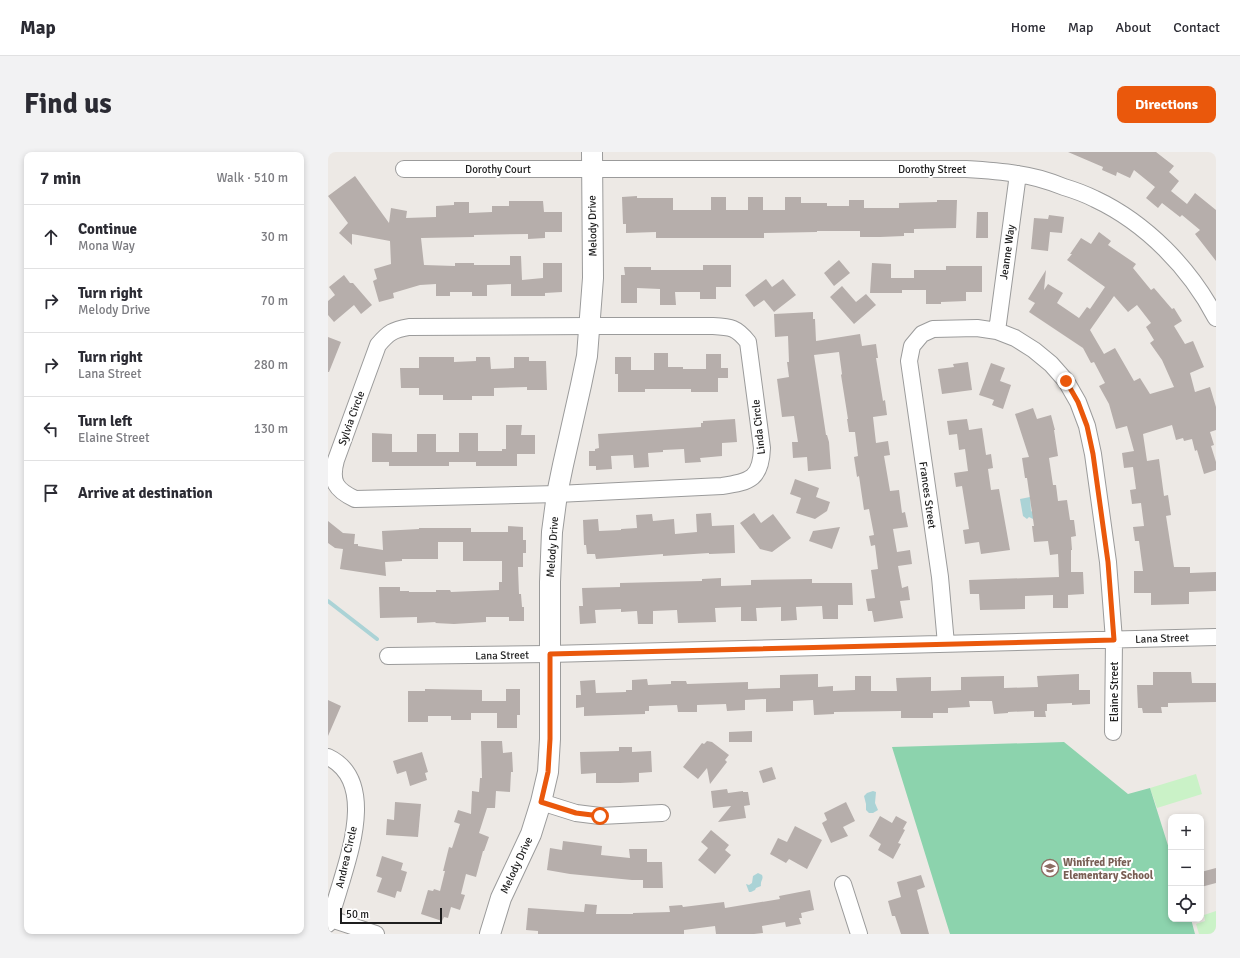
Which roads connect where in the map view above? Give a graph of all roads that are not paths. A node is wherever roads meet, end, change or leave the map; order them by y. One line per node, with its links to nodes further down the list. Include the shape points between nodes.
1 (591, 161): 2 (street, Dorothy Court); 3 (street, Dorothy Street, via 966,169); 5 (street, Melody Drive, via 593,278)
2 (404, 169)
3 (1018, 174): 4 (street, Dorothy Street, via 1046,180 1094,198 1139,226 1186,272); 6 (street, Jeanne Way)
4 (1216, 318)
5 (590, 326): 8 (street, Melody Drive, via 581,385); 8 (street, Linda Circle, via 720,326 740,332 748,342 762,461 758,472 749,480 730,485); 8 (street, Sylvia Circle, via 397,329 378,345 332,471 335,483 343,493 356,499)
6 (997, 331): 7 (street, Elaine Street, via 977,328 933,329 922,334); 10 (street, Elaine Street, via 1015,338 1051,364 1066,381 1078,402 1093,454 1108,562)
7 (912, 346): 11 (street, Frances Street, via 909,361 911,381 940,577)
8 (557, 494): 12 (street, Melody Drive, via 552,532)
9 (1216, 637): 10 (street, Lana Street)
10 (1114, 640): 11 (street, Lana Street); 14 (street, Elaine Street)
11 (946, 644): 12 (street, Lana Street)
12 (550, 654): 13 (street, Lana Street); 16 (street, Melody Drive, via 549,759)
13 (388, 656)
14 (1113, 732)
15 (328, 757): 19 (street, Andrea Circle, via 343,767 351,780 356,812 349,857)
16 (541, 802): 17 (street, via 576,813 600,816); 21 (street, Melody Drive, via 531,834 501,898)
17 (662, 813)
18 (843, 884): 22 (street)
19 (329, 920): 20 (street)
20 (376, 934)
21 (490, 934)
22 (858, 934)

